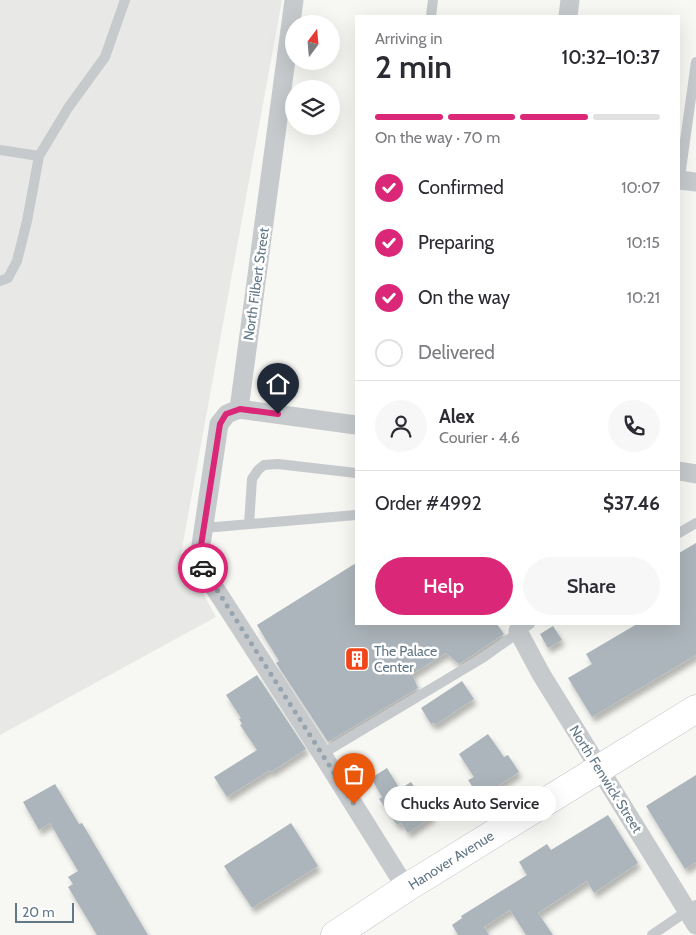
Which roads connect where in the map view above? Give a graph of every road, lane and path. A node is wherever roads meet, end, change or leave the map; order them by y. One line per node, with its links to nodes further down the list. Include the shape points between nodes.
1 (125, 0): 9 (lane, via 105,58 68,108)
2 (294, 0): 12 (street, North Filbert Street)
3 (433, 0): 5 (lane)
4 (570, 0): 6 (street)
5 (431, 15)
6 (568, 15)
7 (696, 62): 10 (lane)
8 (0, 150): 9 (lane)
9 (39, 156): 11 (lane, via 17,261 8,278)
10 (685, 183)
11 (0, 281)
12 (240, 409): 13 (street); 20 (street, via 226,414 220,424)
13 (355, 425)
14 (680, 471): 16 (street)
15 (355, 474): 19 (lane, via 264,465 252,479)
16 (696, 474)
17 (355, 515): 19 (lane)
18 (696, 523): 21 (lane)
19 (249, 524): 20 (lane)
20 (204, 528): 24 (street, via 200,552 205,573)
21 (680, 532)
22 (521, 626): 24 (lane, via 484,656); 25 (street, North Fenwick Street, via 541,674)
23 (696, 709): 25 (main road, Hanover Avenue)
24 (322, 754): 26 (street)
25 (599, 767): 26 (main road, Hanover Avenue); 27 (street, North Fenwick Street)
26 (406, 888): 28 (main road, Hanover Avenue)
27 (693, 914): 29 (lane)
28 (335, 935)
29 (652, 935)

